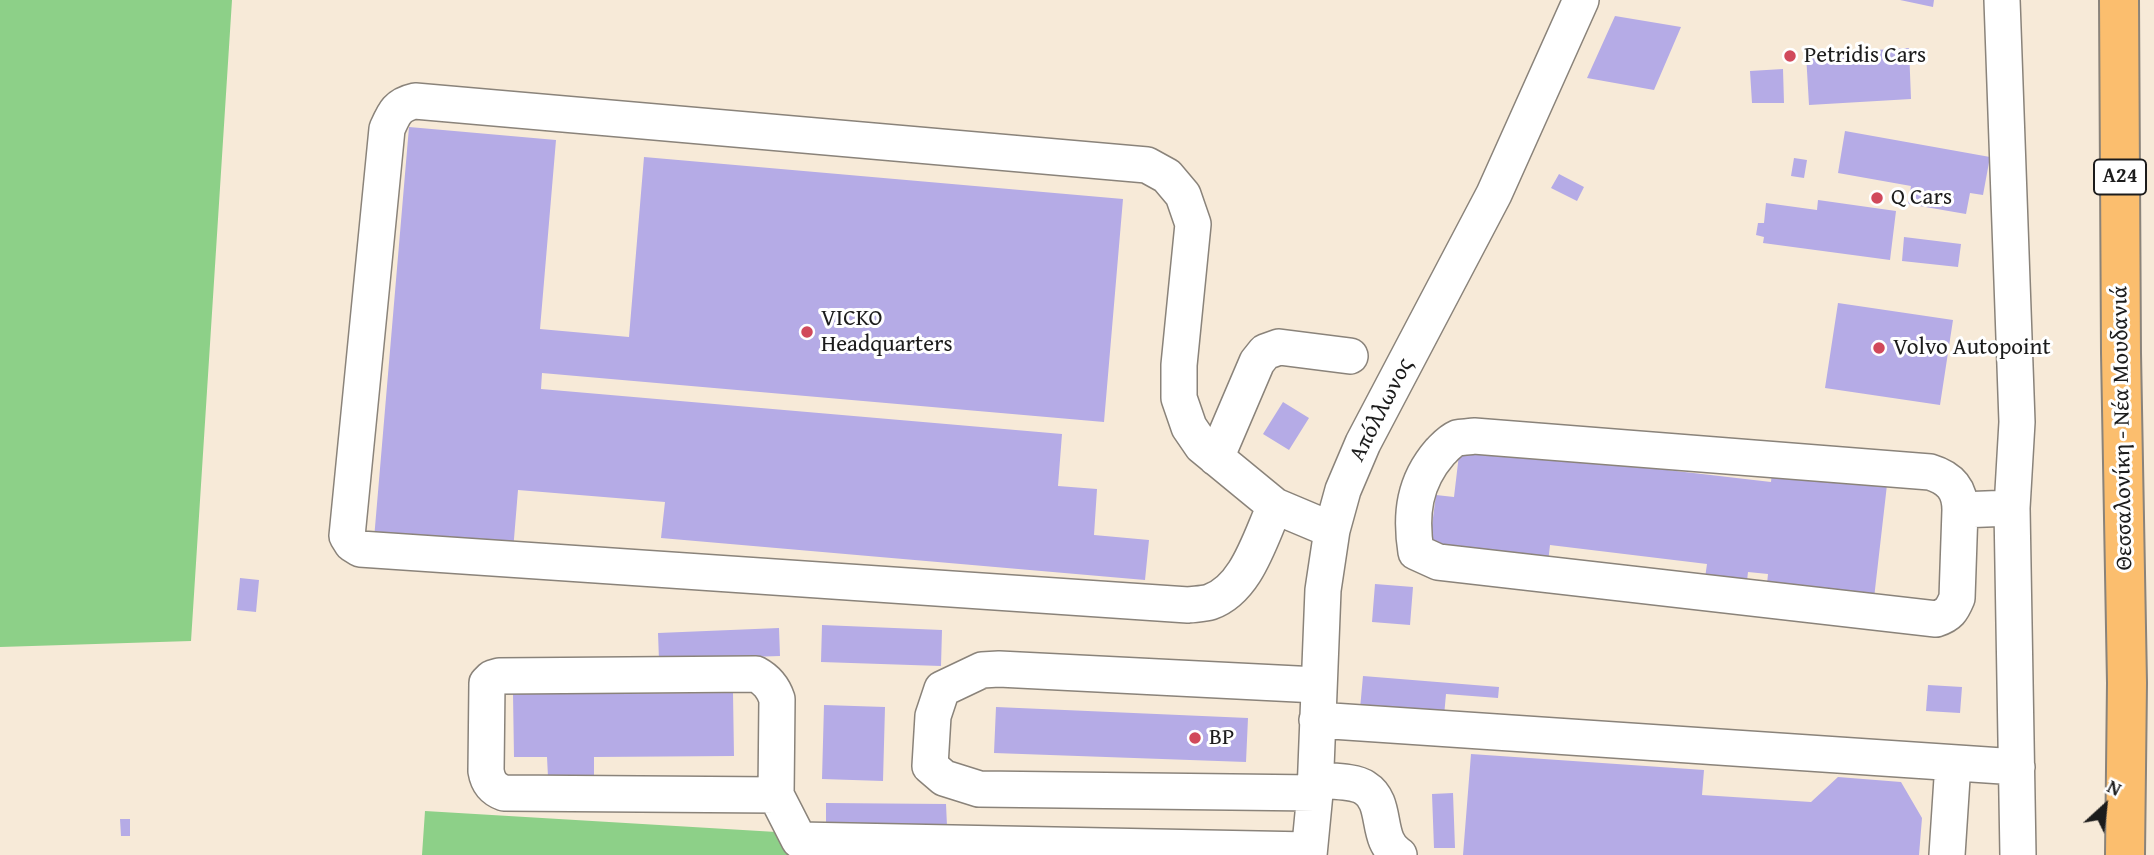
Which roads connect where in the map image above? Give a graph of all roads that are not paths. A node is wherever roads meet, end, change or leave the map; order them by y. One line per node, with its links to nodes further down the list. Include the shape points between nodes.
1 (1581, 0): 9 (street, Απόλλωνος, via 1494,194 1363,443)
2 (2002, 0): 7 (street, via 2017,422)
3 (2119, 0): 20 (highway, Θεσσαλονίκη - Νέα Μουδανιά / Α24)
4 (1350, 356): 5 (street, via 1279,347 1265,352)
5 (1216, 458): 6 (street); 6 (street, via 1189,427 1179,398 1193,224 1183,195 1167,176 1147,165 415,101 403,103 387,129 347,536 360,550 1188,605 1211,602 1242,577)
6 (1275, 506): 9 (street)
7 (2012, 508): 8 (street); 13 (street)
8 (1960, 510): 8 (street, via 1955,487 1944,476 1930,472 1474,436 1455,439 1426,468 1415,506 1414,541 1416,552 1438,562 1936,619 1946,616 1957,598)
9 (1332, 530): 10 (street, Απόλλωνος, via 1322,590)
10 (1317, 685): 11 (street, Απόλλωνος); 14 (street, via 982,670 942,689 933,716 930,766 944,778 979,789)
11 (1317, 720): 12 (street); 14 (street, Απόλλωνος)
12 (1953, 763): 13 (street); 18 (street)
13 (2017, 766): 19 (street)
14 (1315, 787): 16 (street, Απόλλωνος); 17 (street, via 1366,788 1376,799 1384,837)
15 (776, 795): 15 (street, via 776,699 773,688 756,674 499,676 488,683 486,771 496,790); 16 (street, via 799,841)
16 (1309, 853)
17 (1399, 855)
18 (1947, 855)
19 (2018, 855)
20 (2125, 855)

